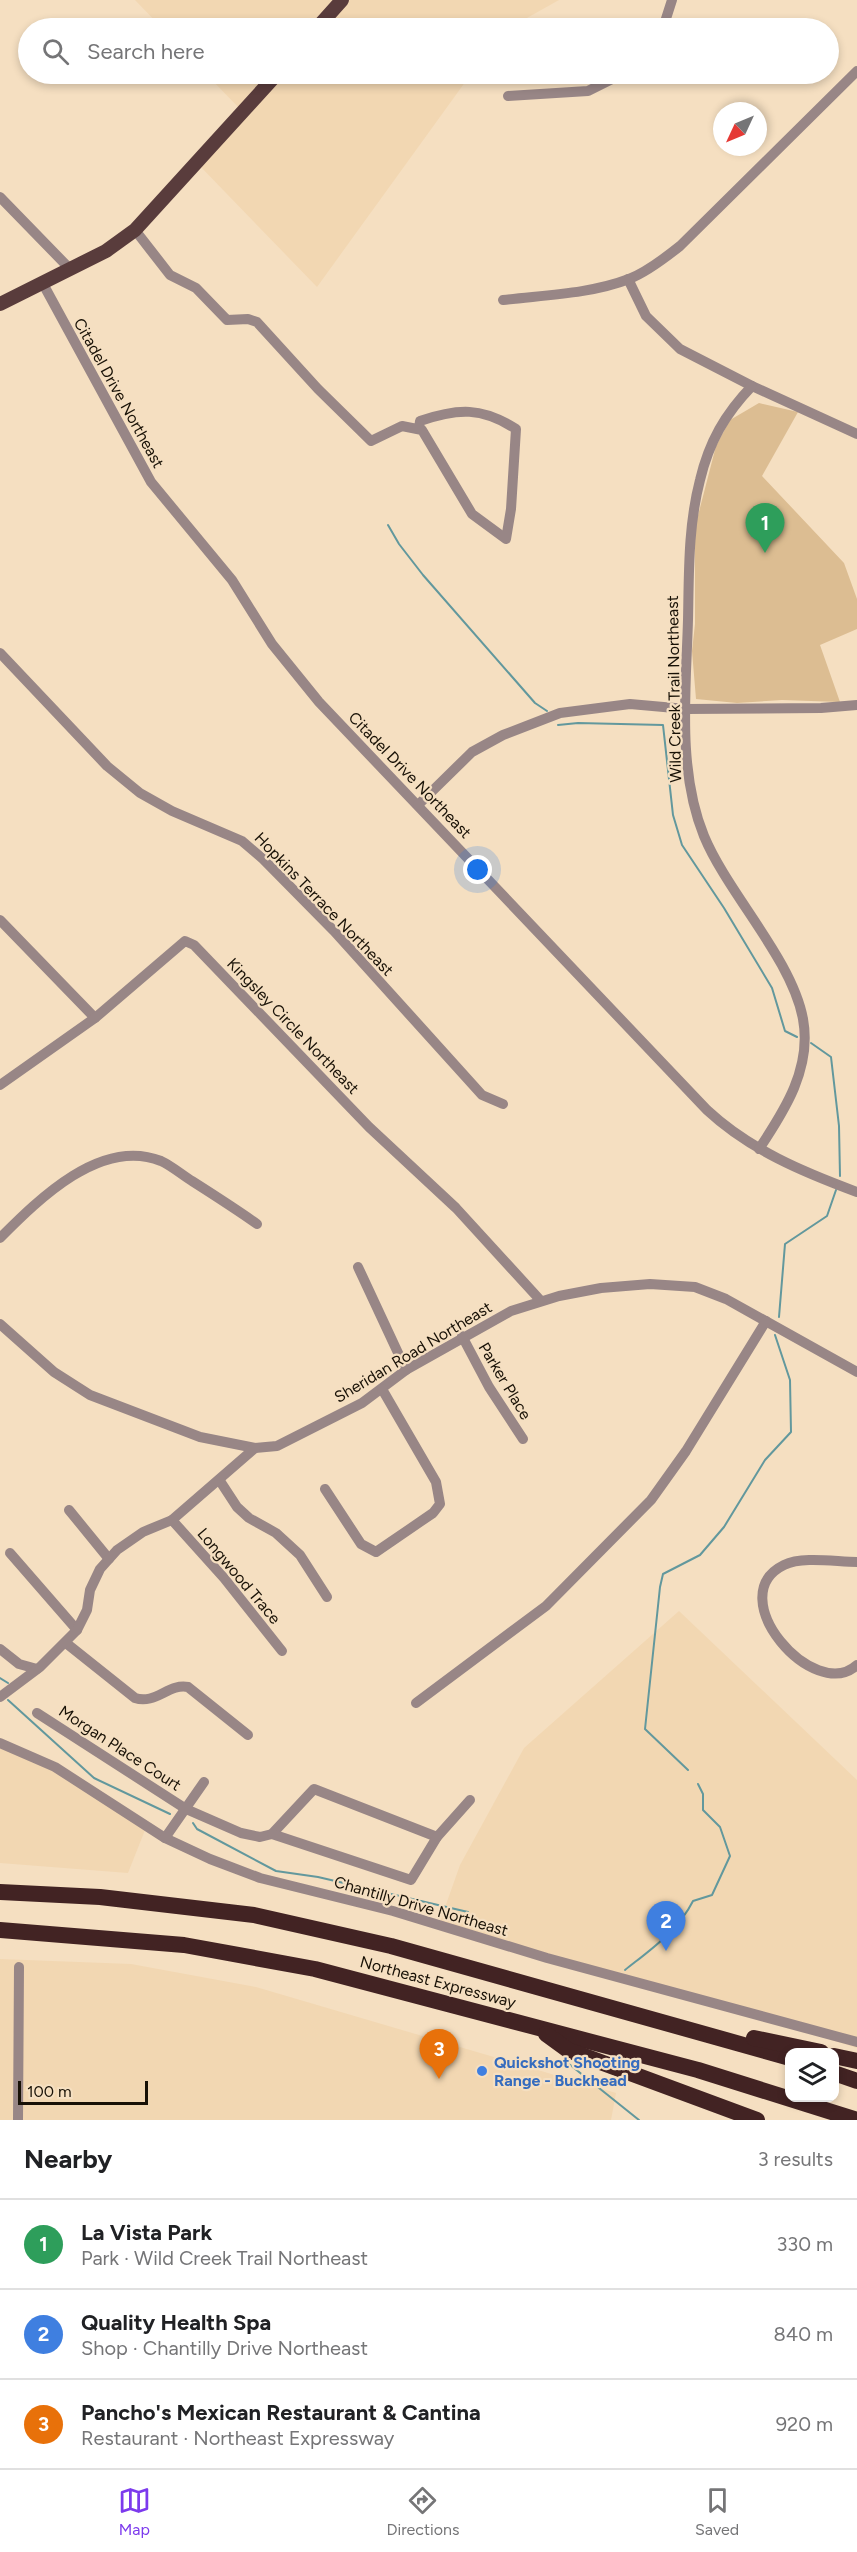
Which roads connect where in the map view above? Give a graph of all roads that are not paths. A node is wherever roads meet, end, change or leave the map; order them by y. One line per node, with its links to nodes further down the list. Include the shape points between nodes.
1 (342, 0): 3 (main road)
2 (672, 0): 4 (street)
3 (326, 18)
4 (666, 18)
5 (857, 71): 12 (street, via 680,246)
6 (268, 84): 10 (main road)
7 (602, 84): 8 (street, via 588,91)
8 (508, 96)
9 (0, 197): 11 (street)
10 (135, 230): 11 (main road, via 106,251); 17 (street, via 170,275 196,288 227,320 257,322 371,441 402,426)
11 (70, 269): 13 (main road)
12 (628, 279): 14 (street); 16 (street, via 646,316 667,339)
13 (42, 282): 15 (main road); 22 (street, Citadel Drive Northeast, via 151,482 232,580 272,644 320,702)
14 (503, 300)
15 (0, 304)
16 (752, 386): 18 (street); 21 (street, Wild Creek Trail Northeast, via 721,424 700,478 693,509)
17 (419, 429): 17 (street, via 472,514 506,539 516,429 495,416 449,411 420,421)
18 (857, 434)
19 (0, 652): 26 (street, Hopkins Terrace Northeast, via 107,766 140,793 242,841 263,859 334,931 482,1095)
20 (857, 705): 21 (street)
21 (687, 709): 22 (street, via 630,704 555,715 502,735 472,752); 27 (street, Wild Creek Trail Northeast, via 688,776 697,818 717,862 790,982 803,1019 798,1079 789,1104)
22 (418, 805): 27 (street, Citadel Drive Northeast, via 707,1110)
23 (0, 920): 24 (street)
24 (95, 1018): 25 (street, Kingsley Circle Northeast); 32 (street, Kingsley Circle Northeast, via 180,944 185,941 194,945 353,1111 456,1208)
25 (0, 1084)
26 (502, 1104)
27 (759, 1149): 28 (street, Citadel Drive Northeast, via 806,1173)
28 (857, 1192)
29 (257, 1224): 30 (street, via 162,1162 142,1156 121,1156 58,1187)
30 (0, 1238)
31 (358, 1267): 36 (street)
32 (541, 1301): 33 (street, Sheridan Road Northeast, via 601,1288 650,1284 695,1287); 35 (street, Sheridan Road Northeast, via 511,1311)
33 (766, 1321): 37 (street, Sheridan Road Northeast); 56 (street, via 686,1452 651,1500 546,1606)
34 (0, 1324): 40 (street, Sheridan Road Northeast, via 54,1372 90,1395 200,1437)
35 (462, 1336): 36 (street, Sheridan Road Northeast); 39 (street, Parker Place, via 489,1387)
36 (406, 1370): 38 (street, Sheridan Road Northeast)
37 (857, 1372)
38 (382, 1389): 40 (street, Sheridan Road Northeast, via 277,1446); 42 (street, via 436,1482 440,1504 376,1552 360,1544)
39 (524, 1439)
40 (255, 1448): 41 (street)
41 (220, 1481): 44 (street); 48 (street, via 237,1507 300,1555)
42 (325, 1489)
43 (69, 1510): 46 (street)
44 (172, 1520): 46 (street, via 143,1532); 52 (street, Longwood Trace)
45 (10, 1552): 49 (street)
46 (109, 1559): 49 (street, via 90,1590 87,1610)
47 (857, 1562): 53 (street, via 784,1565 764,1586 761,1599 773,1631 808,1666 835,1674)
48 (327, 1597)
49 (77, 1630): 50 (street)
50 (66, 1643): 54 (street); 58 (street, via 135,1698 142,1701 179,1685 188,1687)
51 (0, 1649): 54 (street, via 19,1664)
52 (282, 1651)
53 (857, 1665)
54 (37, 1670): 55 (street)
55 (0, 1697)
56 (416, 1703)
57 (37, 1713): 62 (street, Morgan Place Court)
58 (248, 1735)
59 (0, 1743): 65 (street, Chantilly Drive Northeast, via 55,1767)
60 (204, 1782): 62 (street, Morgan Place Court)
61 (470, 1800): 64 (street, Morgan Place Court)
62 (186, 1809): 63 (street, Morgan Place Court, via 242,1833 260,1838); 65 (street, Morgan Place Court)
63 (272, 1834): 64 (street, via 314,1789); 64 (street, Morgan Place Court, via 411,1880)
64 (437, 1837)
65 (165, 1838): 71 (street, Chantilly Drive Northeast, via 260,1878 393,1911 547,1958)
66 (0, 1892): 70 (highway, Northeast Expressway, via 100,1897 254,1915 391,1946)
67 (0, 1930): 69 (highway, Northeast Expressway, via 119,1938 250,1956 369,1981)
68 (20, 1967): 78 (street)
69 (535, 2027): 79 (highway, via 568,2050); 80 (highway, Northeast Expressway, via 698,2070)
70 (701, 2032): 72 (highway); 73 (highway, Northeast Expressway)
71 (857, 2042)
72 (804, 2048)
73 (785, 2057)
74 (839, 2057): 75 (highway)
75 (857, 2061)
76 (839, 2075): 77 (highway)
77 (857, 2081)
78 (18, 2120)
79 (757, 2120)
80 (857, 2120)

